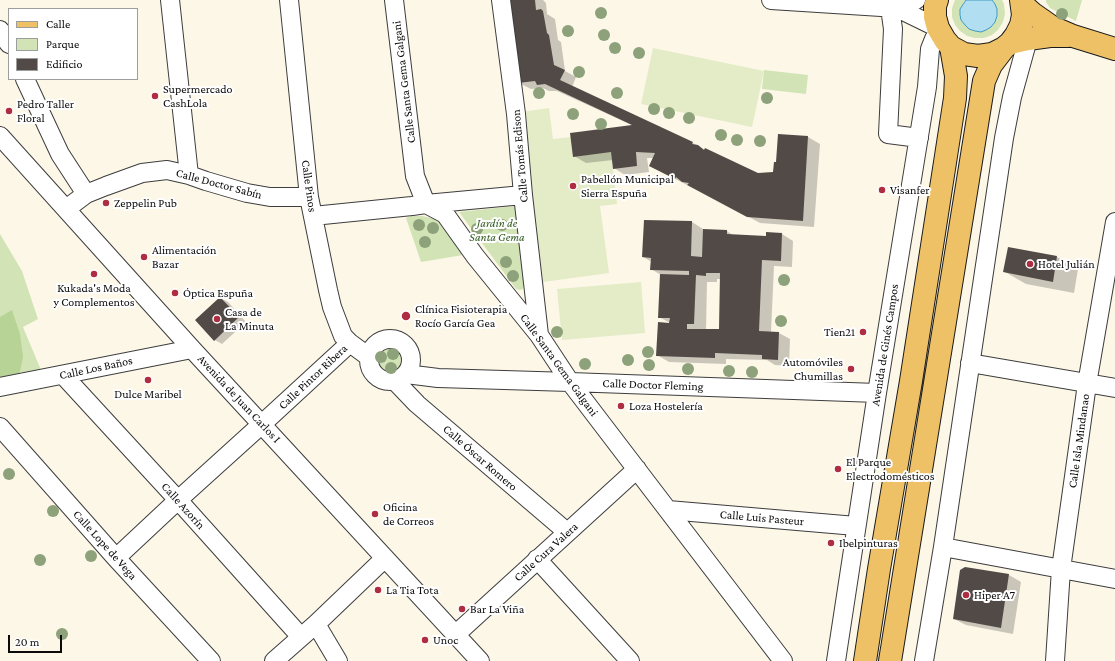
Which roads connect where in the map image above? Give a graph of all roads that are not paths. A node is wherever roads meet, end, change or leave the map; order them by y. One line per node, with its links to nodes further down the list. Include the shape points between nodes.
1 (170, 0): 19 (street)
2 (288, 0): 22 (street, Calle Pinos)
3 (394, 0): 23 (street, Calle Santa Gema Galgani, via 415,176)
4 (501, 0): 21 (street, Calle Tomás Edison, via 516,114)
5 (771, 0): 9 (street)
6 (916, 0): 9 (street)
7 (937, 0): 11 (main road, via 935,17)
8 (1022, 2): 12 (main road, via 1032,14); 14 (main road, via 1023,15)
9 (893, 8): 11 (street); 18 (street, via 888,134)
10 (0, 30): 13 (street)
11 (943, 35): 14 (main road, via 964,54 978,56 992,54); 18 (street, Avenida de Ginés Campos, via 934,39 930,48); 62 (main road, via 956,76 955,98)
12 (1073, 36): 14 (main road, via 1050,36); 15 (main road)
13 (8, 42)
14 (1014, 43): 31 (street, via 1012,97); 63 (main road, via 991,65 984,81)
15 (1115, 49)
16 (25, 80): 20 (street, via 60,154)
17 (0, 136): 24 (street, Avenida de Juan Carlos I)
18 (919, 138): 38 (street, Avenida de Ginés Campos)
19 (189, 175): 20 (street, Calle Doctor Sabín, via 167,170 142,172); 22 (street, Calle Doctor Sabín, via 246,193 270,197)
20 (86, 194): 24 (street, Calle Doctor Sabín)
21 (523, 195): 23 (street); 27 (street, Calle Tomás Edison)
22 (309, 197): 25 (street, Calle Pinos)
23 (426, 204): 25 (street); 27 (street, Calle Santa Gema Galgani, via 445,214 475,256)
24 (66, 209): 29 (street, Avenida de Juan Carlos I)
25 (313, 216): 28 (street, Calle Pinos, via 332,307 343,336)
26 (1115, 222): 35 (street, Calle Isla Mindanao)
27 (539, 335): 34 (street, Calle Santa Gema Galgani)
28 (350, 343): 30 (street, Calle Pinos); 39 (street, Calle Pintor Ribera)
29 (192, 348): 32 (street, Calle Los Baños); 39 (street, Avenida de Juan Carlos I)
30 (369, 357): 33 (street, via 369,364 376,376 388,381); 33 (street, via 371,350 381,341 388,339 401,343 407,348 411,361 410,368)
31 (970, 363): 35 (street); 46 (street)
32 (63, 375): 36 (street, Calle Los Baños); 42 (street, Calle Azorín)
33 (400, 377): 34 (street, Calle Doctor Fleming); 45 (street, Calle Óscar Romero, via 417,404)
34 (570, 382): 38 (street, Calle Doctor Fleming); 41 (street, Calle Santa Gema Galgani)
35 (1087, 384): 37 (street); 50 (street, Calle Isla Mindanao)
36 (0, 387)
37 (1115, 388)
38 (877, 393): 44 (street, Avenida de Ginés Campos)
39 (262, 424): 42 (street, Calle Pintor Ribera); 48 (street, Avenida de Juan Carlos I)
40 (0, 427): 47 (street, Calle Lope de Vega)
41 (637, 469): 43 (street, Calle Santa Gema Galgani); 45 (street, Calle Cura Valera)
42 (178, 500): 47 (street, Calle Pintor Ribera); 54 (street, Calle Azorín)
43 (668, 510): 44 (street, Calle Luis Pasteur); 60 (street, Calle Santa Gema Galgani)
44 (856, 526): 61 (street, Avenida de Ginés Campos)
45 (567, 532): 49 (street, Calle Cura Valera)
46 (943, 547): 50 (street); 64 (street)
47 (116, 558): 55 (street, Calle Lope de Vega)
48 (385, 558): 52 (street); 53 (street, Avenida de Juan Carlos I)
49 (537, 560): 53 (street, Calle Cura Valera); 59 (street)
50 (1061, 569): 51 (street); 65 (street, Calle Isla Mindanao)
51 (1115, 579)
52 (316, 624): 54 (street); 57 (street)
53 (455, 634): 58 (street, Avenida de Juan Carlos I)
54 (301, 637): 56 (street)
55 (211, 661)
56 (274, 661)
57 (338, 661)
58 (480, 661)
59 (630, 661)
60 (783, 661)
61 (836, 661)
62 (865, 661)
63 (890, 661)
64 (924, 661)
65 (1056, 661)

